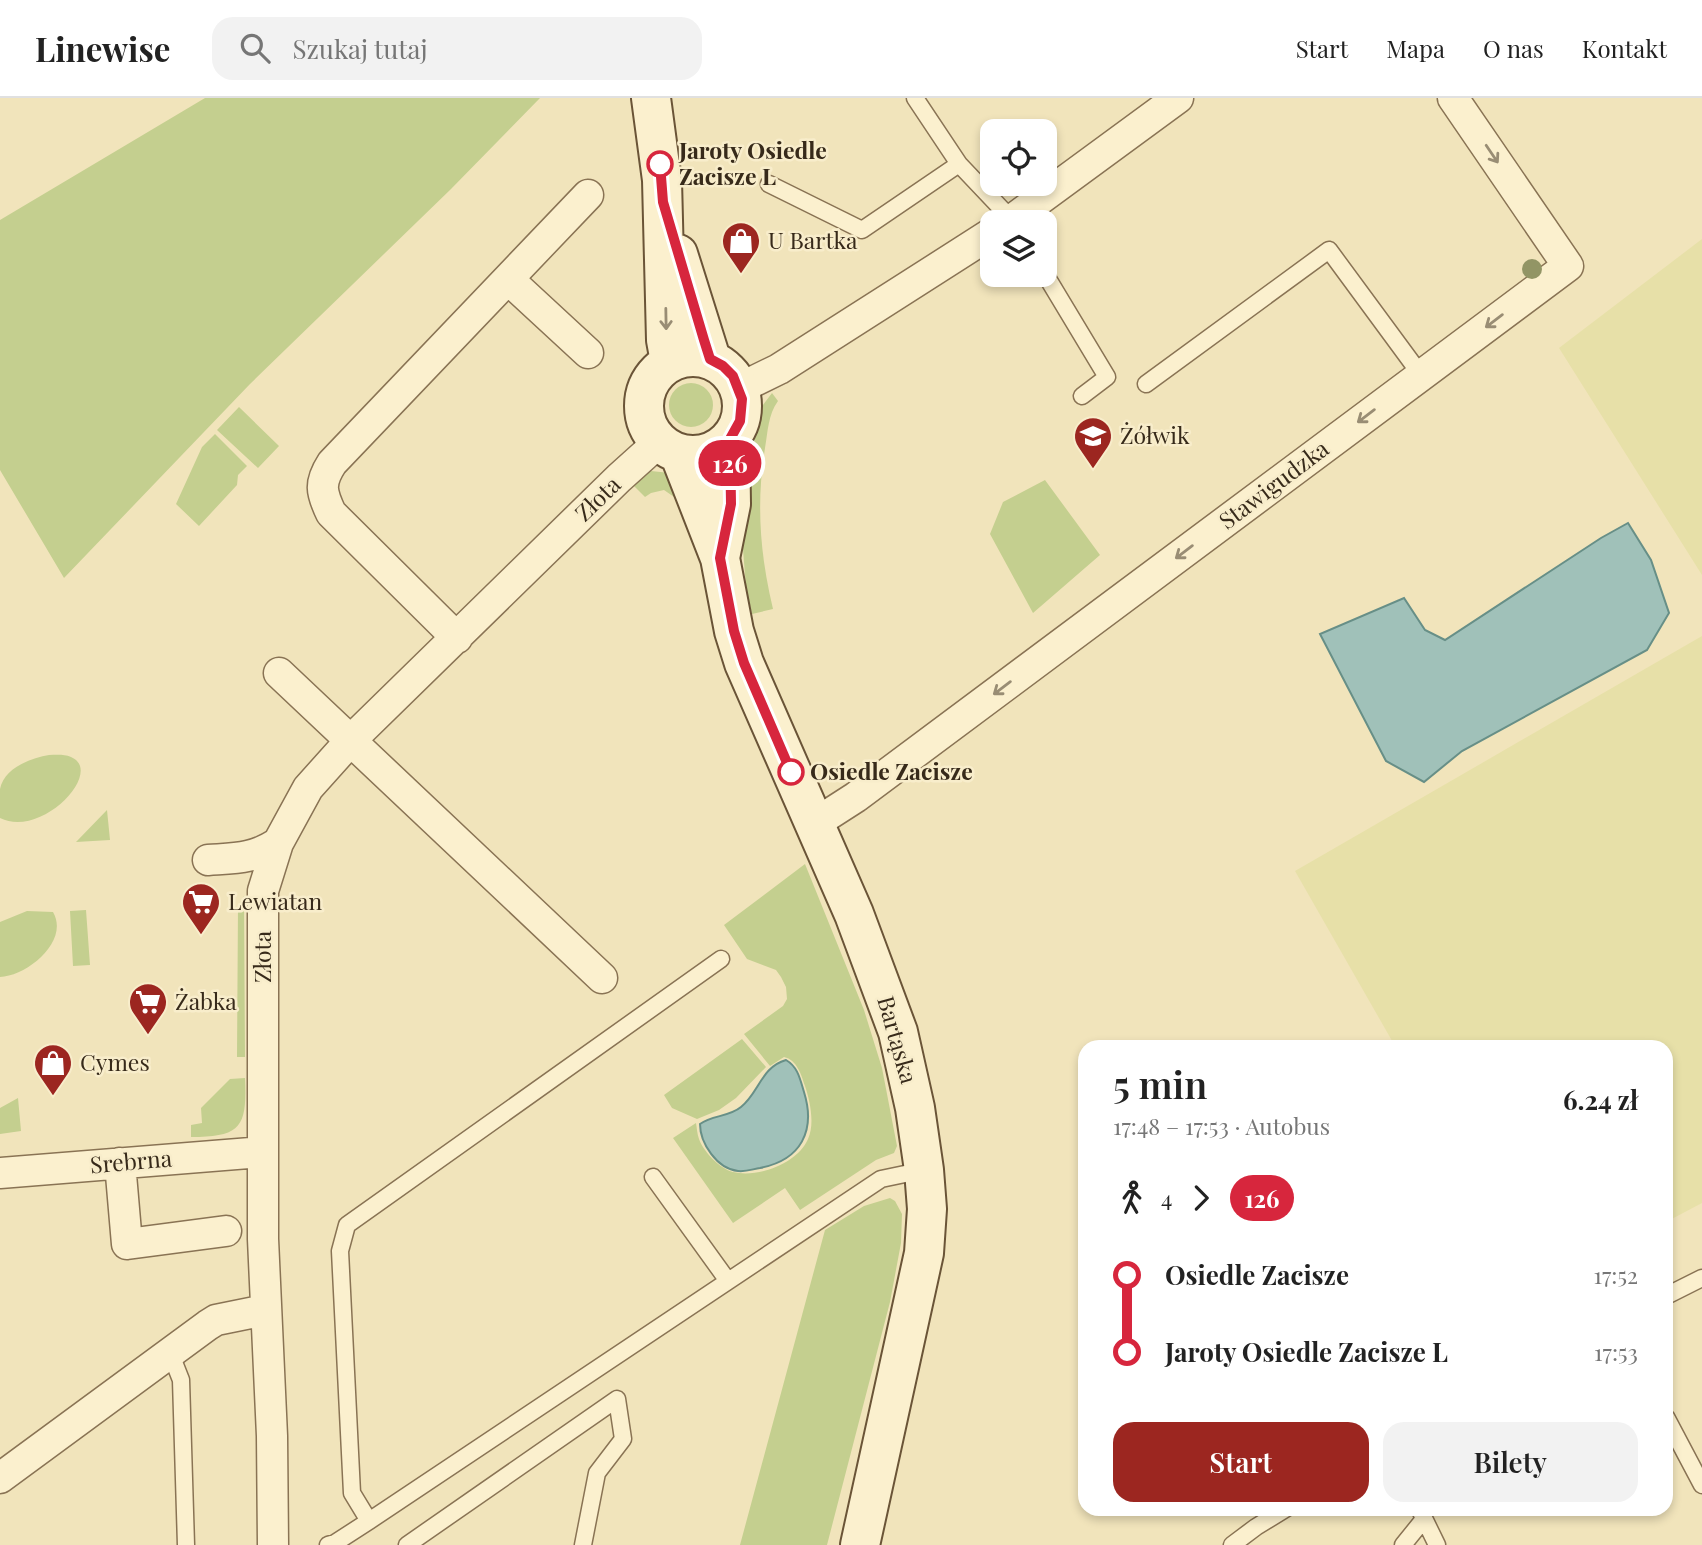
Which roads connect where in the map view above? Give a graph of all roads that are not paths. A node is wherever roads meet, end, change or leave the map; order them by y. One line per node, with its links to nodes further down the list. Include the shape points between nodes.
1 (650, 98): 8 (street)
2 (915, 98): 5 (lane)
3 (1178, 98): 10 (street)
4 (1453, 98): 17 (street, Stawigudzka, one-way to 17, via 1568,266)
5 (959, 164): 6 (lane, via 862,230); 9 (lane)
6 (769, 184)
7 (588, 195): 12 (street)
8 (663, 202): 15 (street); 16 (street, one-way to 16)
9 (996, 210)
10 (1026, 210)
11 (980, 241): 19 (street, via 779,369)
12 (508, 279): 14 (street); 24 (street, via 323,477 323,496 331,513)
13 (1053, 287): 20 (lane, via 1107,377)
14 (588, 353)
15 (710, 359): 16 (street, via 690,356); 19 (street, via 723,366)
16 (670, 362): 22 (street, Bartąska, via 648,384 643,404 647,425)
17 (1421, 375): 18 (lane, via 1329,250); 27 (street, Stawigudzka, one-way to 27)
18 (1146, 384)
19 (740, 388): 21 (street, Bartąska, via 740,421)
20 (1082, 396)
21 (730, 439): 22 (street, via 706,453 692,455); 23 (street, Bartąska, via 731,504)
22 (669, 447): 23 (street, Bartąska); 24 (street, Złota, via 619,478)
23 (720, 558): 27 (street, Bartąska, via 744,663)
24 (457, 638): 26 (street, Złota)
25 (279, 673): 26 (street)
26 (351, 740): 28 (street, Złota, via 308,788); 31 (street)
27 (814, 824): 34 (street, Bartąska, via 898,1032)
28 (278, 843): 29 (street, via 245,859); 32 (street, Złota, via 263,891)
29 (208, 860)
30 (721, 959): 49 (lane, via 347,1225 340,1251 352,1493)
31 (602, 978)
32 (262, 1152): 33 (street, Srebrna); 41 (street, Złota)
33 (120, 1163): 35 (street, Srebrna); 37 (street, via 127,1244)
34 (924, 1170): 39 (lane, via 881,1179); 55 (street, Bartąska, via 924,1253)
35 (0, 1173)
36 (653, 1177): 39 (lane)
37 (226, 1231)
38 (1702, 1278): 40 (lane)
39 (727, 1281): 49 (lane)
40 (1673, 1292)
41 (265, 1310): 42 (street, via 216,1320); 51 (street, Złota)
42 (170, 1352): 44 (street); 50 (lane, via 181,1380)
43 (1673, 1431): 45 (lane)
44 (0, 1478)
45 (1702, 1485)
46 (1274, 1516): 56 (lane)
47 (1421, 1516): 57 (lane)
48 (1423, 1516): 58 (lane)
49 (369, 1521): 52 (lane)
50 (186, 1545)
51 (272, 1545)
52 (328, 1545)
53 (407, 1545): 54 (lane, via 617,1399 623,1439 597,1473)
54 (583, 1545)
55 (860, 1545)
56 (1232, 1545)
57 (1403, 1545)
58 (1437, 1545)

